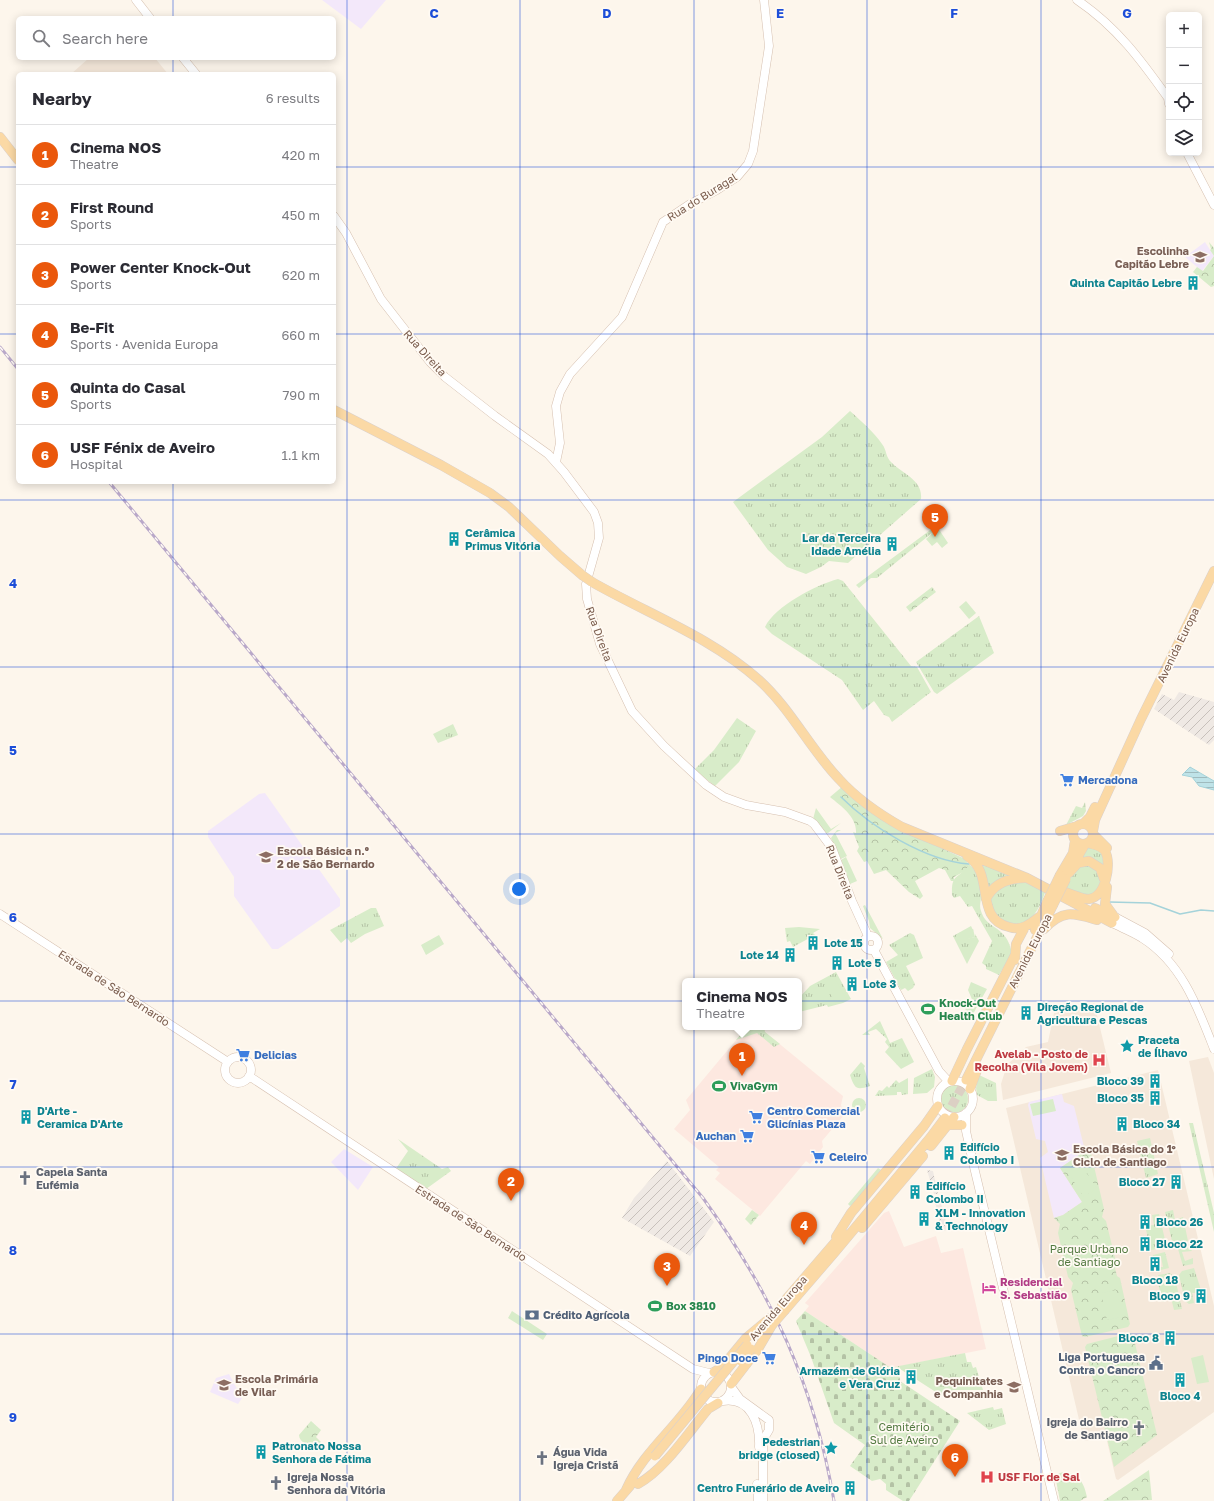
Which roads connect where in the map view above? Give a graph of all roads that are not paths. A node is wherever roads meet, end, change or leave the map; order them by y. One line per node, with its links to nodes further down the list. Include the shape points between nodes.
1 (136, 0): 4 (main road)
2 (764, 0): 14 (main road, Rua do Buragal, via 769,46 753,151 748,164 737,177 663,222 622,317 570,374 560,392 556,406 560,443)
3 (1077, 0): 7 (main road, via 1093,11 1132,48)
4 (148, 16)
5 (185, 60): 6 (main road)
6 (194, 72)
7 (1166, 95)
8 (0, 137): 10 (main road)
9 (1189, 156): 11 (main road)
10 (16, 157)
11 (1214, 205)
12 (336, 219): 14 (main road, Rua Direita, via 381,299 430,362 445,377)
13 (336, 411): 19 (main road, bridge, via 490,493 592,582 735,660 774,696 838,779 854,794 885,817)
14 (556, 462): 42 (main road, Rua Direita, via 586,500 598,523 599,538 586,584 587,599 600,644 632,711 664,746 706,785 724,797 746,805 785,812 814,824 832,848 868,936 878,940 874,950)
15 (1214, 570): 16 (main road, Avenida Europa)
16 (1141, 719): 17 (main road, Avenida Europa, via 1092,814); 18 (main road, Avenida Europa, via 1095,820)
17 (1080, 825): 18 (main road, via 1090,826); 20 (main road, via 1060,832)
18 (1093, 832): 21 (main road, Avenida Europa, via 1092,839); 31 (main road, via 1105,844 1109,854 1105,901)
19 (928, 838): 22 (main road); 26 (main road, via 985,855)
20 (1074, 839): 21 (main road, via 1079,844); 23 (main road, Avenida Europa, via 1073,853)
21 (1086, 844): 23 (main road, Avenida Europa); 25 (main road, via 1100,846 1105,851)
22 (955, 849): 24 (main road); 27 (main road, via 974,862 984,881)
23 (1065, 876): 25 (main road, via 1078,863 1089,861 1100,868); 28 (main road, Avenida Europa, bridge)
24 (1027, 878): 27 (main road, via 1006,880 989,893); 31 (main road)
25 (1105, 884): 26 (main road, via 1099,895 1090,899)
26 (1065, 892): 31 (main road)
27 (986, 899): 32 (main road, via 989,914)
28 (1050, 903): 30 (main road, Avenida Europa); 34 (main road, Avenida Europa)
29 (0, 914): 41 (main road, Estrada de São Bernardo)
30 (1040, 916): 33 (main road); 38 (main road, Avenida Europa)
31 (1114, 920): 34 (main road, via 1067,914 1052,920); 39 (main road, via 1145,933 1174,960 1196,990); 40 (main road, via 1143,938 1170,963 1190,992)
32 (1002, 926): 33 (main road, via 1014,929); 35 (main road, via 1011,934)
33 (1026, 927): 35 (main road)
34 (1037, 936): 37 (main road, Avenida Europa)
35 (1016, 944): 36 (main road)
36 (1015, 955): 38 (main road); 44 (main road, via 966,1049)
37 (1018, 974): 44 (main road, Avenida Europa); 45 (main road, via 1018,986)
38 (1004, 990): 44 (main road, Avenida Europa)
39 (1214, 1034)
40 (1214, 1049)
41 (228, 1062): 43 (main road, via 236,1057 246,1060 251,1069); 43 (main road, via 225,1069 230,1080 240,1082)
42 (939, 1071): 44 (main road); 46 (main road)
43 (249, 1076): 52 (main road, Estrada de São Bernardo)
44 (957, 1080): 45 (main road); 46 (main road)
45 (970, 1089): 47 (main road, via 972,1100)
46 (939, 1090): 48 (main road, via 937,1096)
47 (966, 1113): 48 (main road); 49 (main road)
48 (947, 1116): 49 (main road); 50 (main road, via 852,1240); 50 (main road, via 924,1126 851,1213 839,1231)
49 (964, 1128): 66 (main road)
50 (834, 1249): 51 (main road, Avenida Europa)
51 (771, 1321): 53 (main road, via 746,1338 722,1367); 54 (main road, via 758,1349); 59 (main road, Avenida Europa, bridge)
52 (693, 1369): 53 (main road, Estrada de São Bernardo); 55 (main road, Estrada de São Bernardo)
53 (712, 1372): 54 (main road, Estrada de São Bernardo, via 723,1373); 55 (main road, via 702,1380)
54 (731, 1386): 56 (main road, via 727,1398); 58 (main road, Estrada de São Bernardo, via 740,1399 770,1420)
55 (701, 1387): 56 (main road, Estrada de São Bernardo, via 708,1401); 61 (main road, via 692,1402 635,1471)
56 (720, 1402): 57 (main road, via 736,1401 749,1409 757,1420); 60 (main road, via 708,1409 660,1467)
57 (758, 1428): 58 (main road, via 764,1432); 64 (main road)
58 (769, 1430): 65 (main road, via 763,1440)
59 (657, 1457): 60 (main road, Avenida Europa); 61 (main road, Avenida Europa)
60 (638, 1484): 63 (main road, Avenida Europa)
61 (626, 1490): 62 (main road, Avenida Europa)
62 (617, 1501)
63 (624, 1501)
64 (758, 1501)
65 (763, 1501)
66 (1054, 1501)

